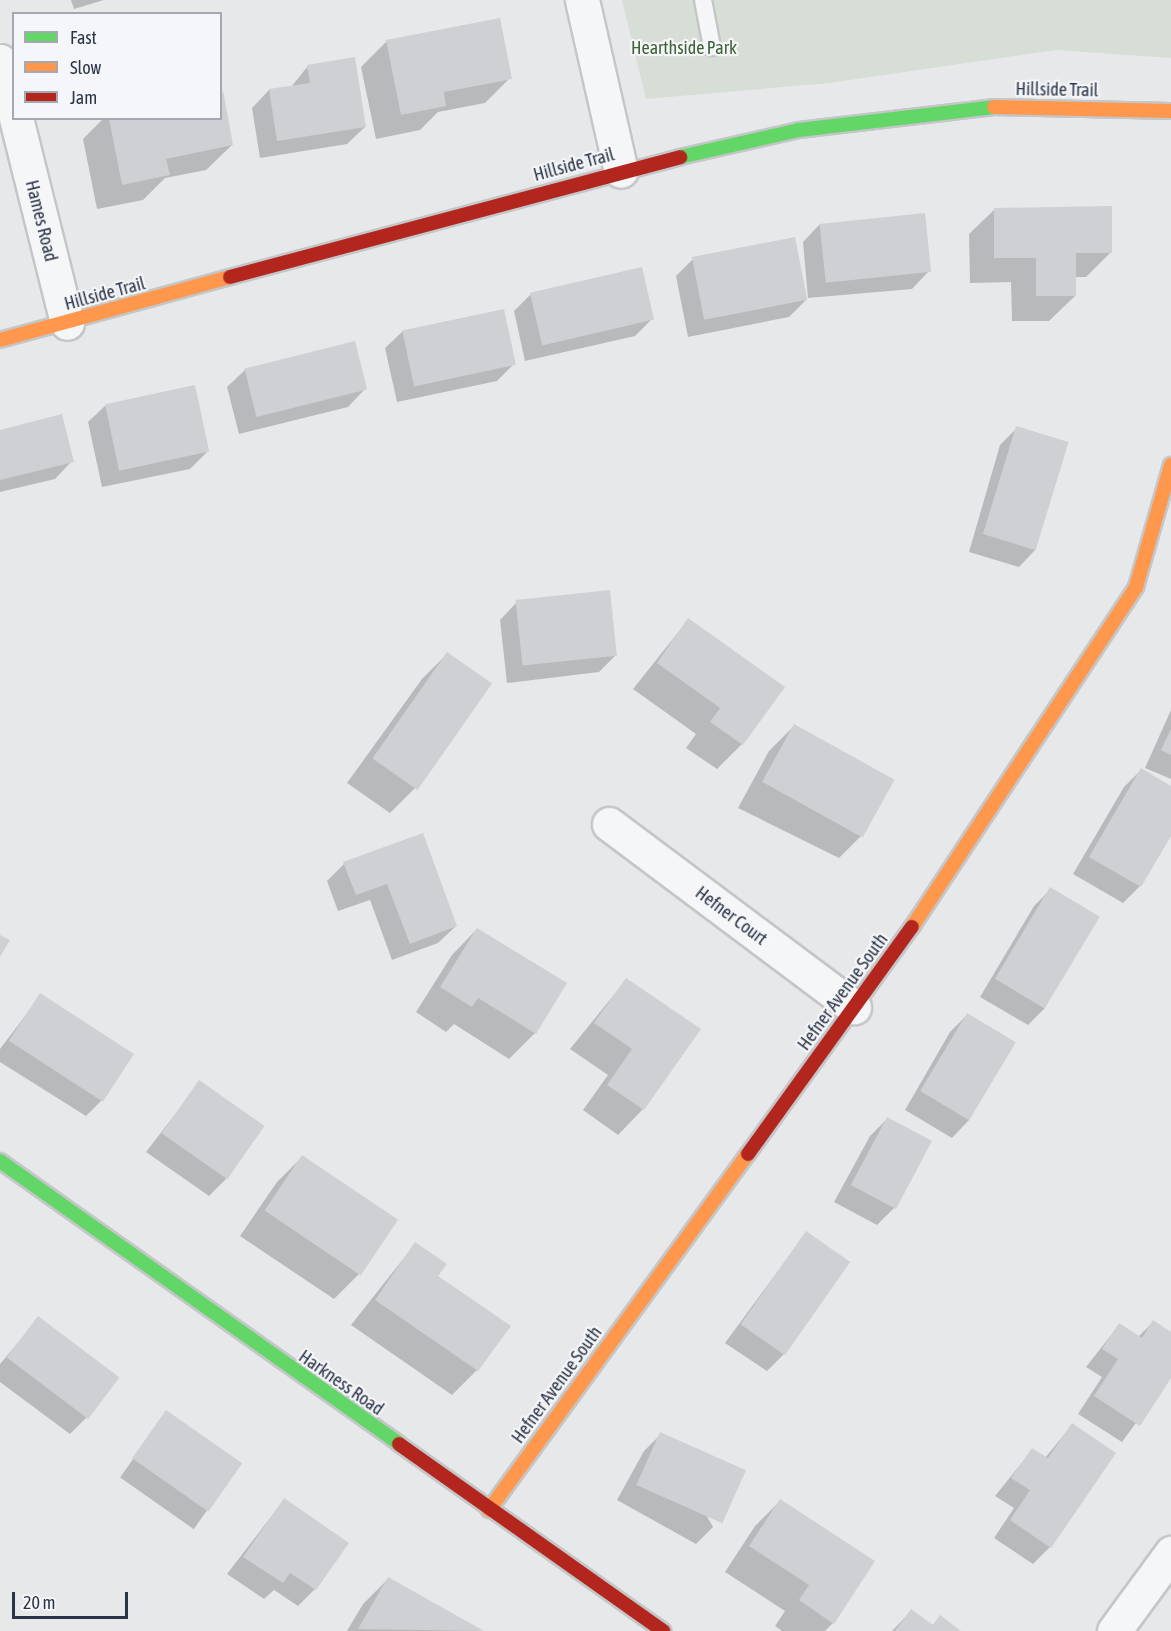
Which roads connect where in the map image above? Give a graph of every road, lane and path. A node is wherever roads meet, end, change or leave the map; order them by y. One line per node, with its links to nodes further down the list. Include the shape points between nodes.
1 (582, 0): 8 (street)
2 (703, 0): 3 (lane)
3 (712, 47)
4 (0, 61): 5 (street)
5 (12, 103)
6 (1171, 111): 8 (street, Hillside Trail, via 997,107 799,130)
7 (16, 120): 9 (street, Hames Road)
8 (621, 171): 9 (street, Hillside Trail)
9 (67, 323): 10 (street, Hillside Trail)
10 (0, 340)
11 (1171, 465): 13 (street, Hefner Avenue South, via 1136,588)
12 (609, 824): 13 (street, Hefner Court)
13 (854, 1007): 15 (street, Hefner Avenue South)
14 (0, 1161): 15 (street, Harkness Road)
15 (489, 1510): 17 (street, Harkness Road)
16 (1171, 1553): 18 (street)
17 (663, 1631)
18 (1114, 1631)

